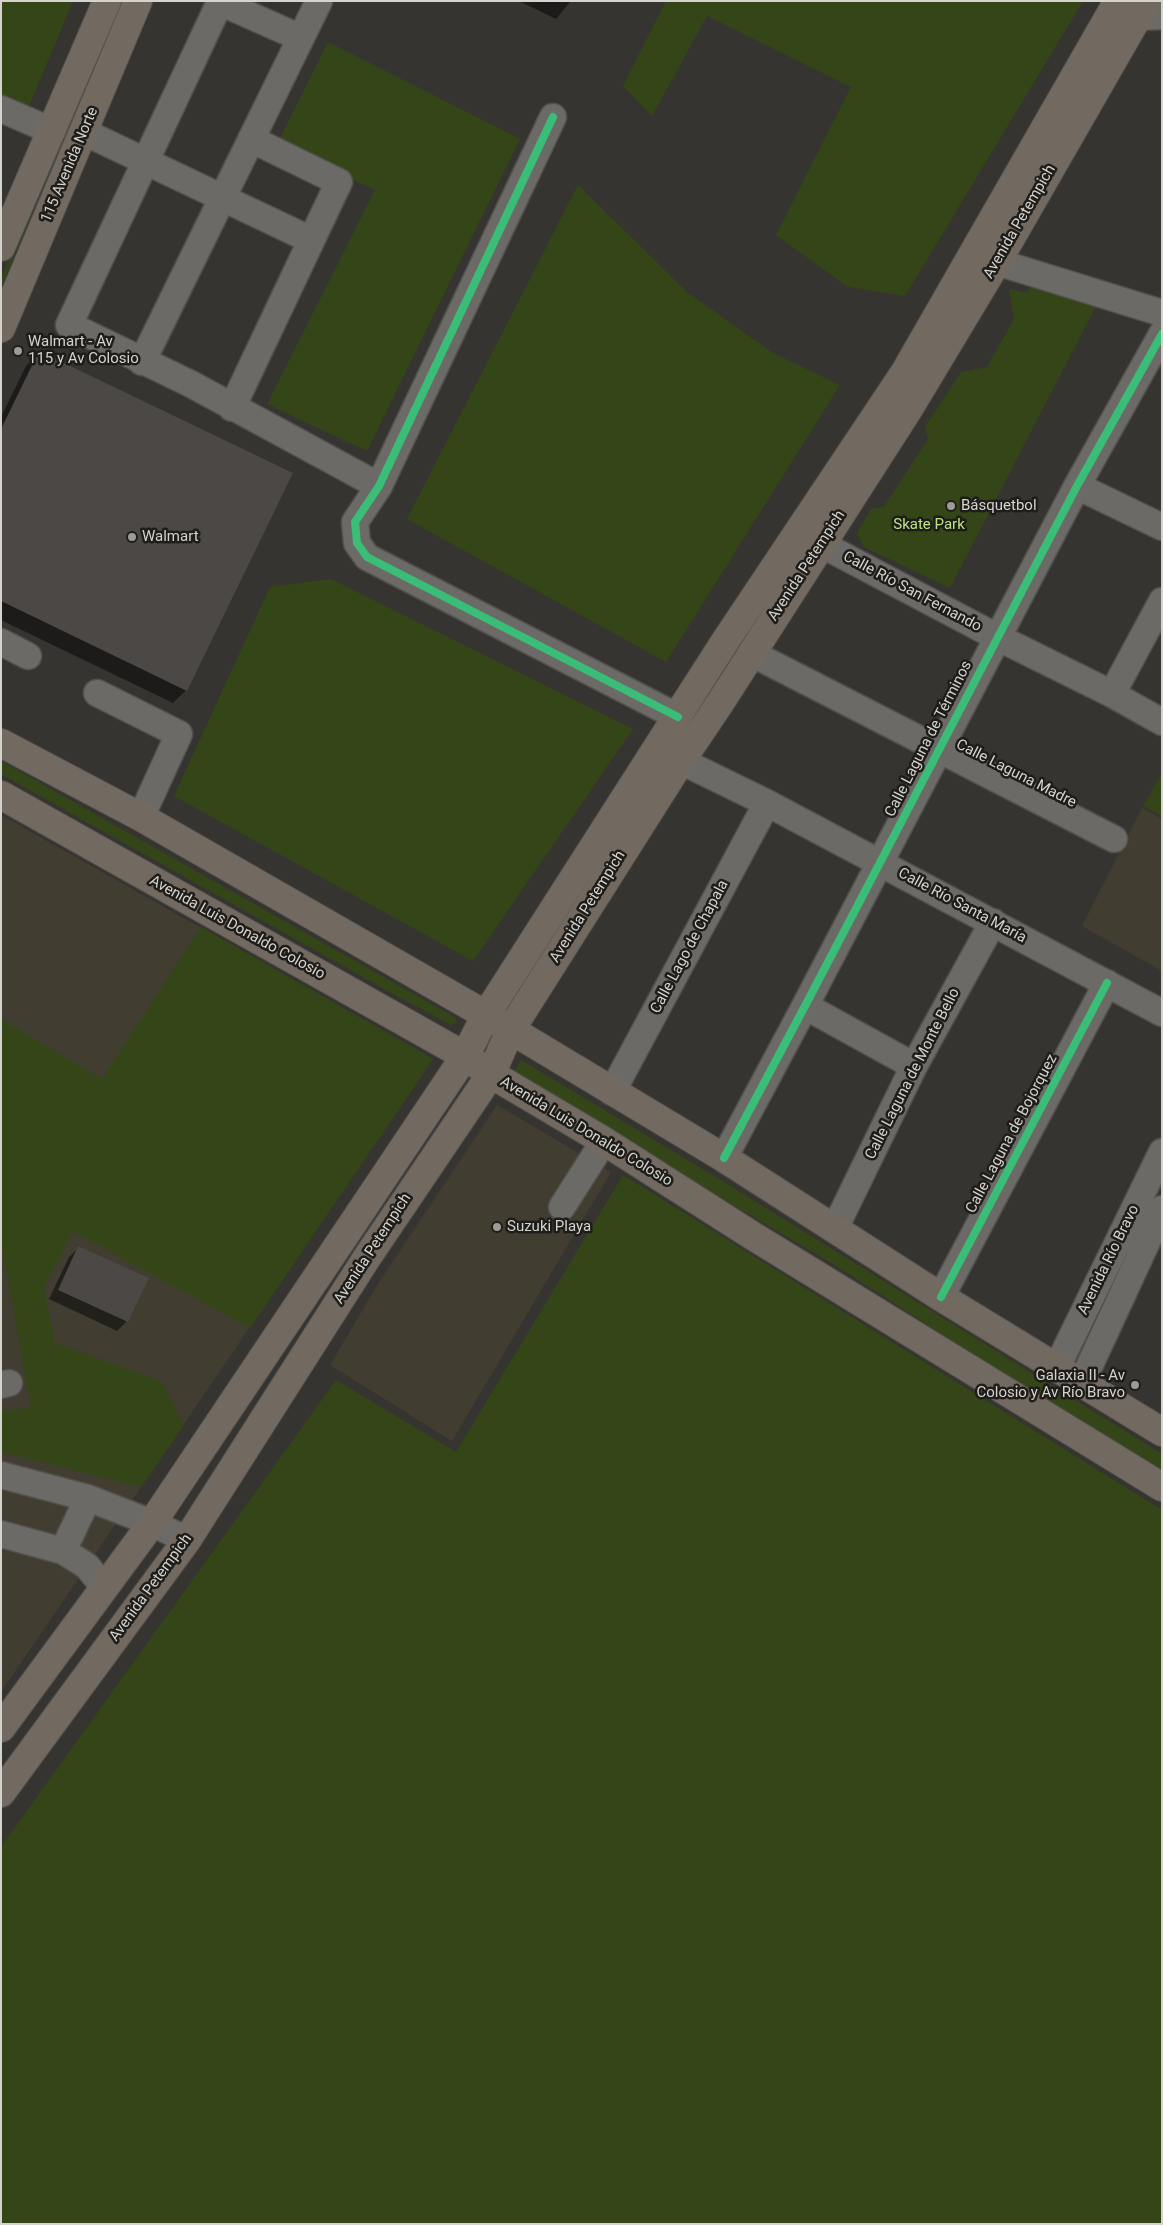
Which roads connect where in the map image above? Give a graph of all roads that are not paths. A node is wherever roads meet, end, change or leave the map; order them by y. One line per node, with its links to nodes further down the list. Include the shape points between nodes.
1 (107, 1): 8 (main road, 115 Avenida Norte)
2 (138, 1): 9 (main road, 115 Avenida Norte)
3 (319, 1): 5 (street)
4 (1141, 9): 15 (main road, Avenida Petempich); 32 (main road, Avenida Petempich)
5 (301, 38): 10 (street); 11 (street, via 220,2)
6 (1, 109): 8 (street)
7 (554, 117): 21 (street)
8 (52, 130): 14 (main road, 115 Avenida Norte)
9 (84, 132): 11 (street); 17 (main road, 115 Avenida Norte)
10 (251, 138): 12 (street); 13 (street, via 340,182)
11 (146, 161): 12 (street); 19 (street, via 69,324)
12 (222, 200): 13 (street); 19 (street)
13 (311, 240): 20 (street)
14 (1, 247)
15 (997, 262): 16 (street); 24 (main road, Avenida Petempich, via 908,410)
16 (1162, 314)
17 (1, 328)
18 (1162, 334): 22 (street, Calle Laguna de Términos)
19 (142, 362): 20 (street, via 191,384)
20 (232, 408): 21 (street)
21 (380, 486): 32 (street, via 355,522 357,544 368,557)
22 (1077, 486): 23 (street); 26 (street, Calle Laguna de Términos)
23 (1162, 527)
24 (821, 544): 26 (street, Calle Río San Fernando); 28 (main road, Avenida Petempich)
25 (1162, 601): 31 (street)
26 (997, 637): 31 (street, Calle Río San Fernando); 35 (street, Calle Laguna de Términos)
27 (1, 642): 29 (street)
28 (751, 653): 35 (street, Calle Laguna Madre); 36 (main road, Avenida Petempich)
29 (28, 656)
30 (97, 693): 39 (street, via 179,734)
31 (1112, 694): 33 (street, Calle Río San Fernando)
32 (678, 717): 46 (main road, Avenida Petempich)
33 (1162, 722)
34 (1, 743): 39 (main road)
35 (938, 750): 40 (street, Calle Laguna Madre); 41 (street, Calle Laguna de Términos)
36 (681, 761): 38 (street, Calle Río Santa María); 47 (main road, Avenida Petempich)
37 (1, 795): 48 (main road, Avenida Luis Donaldo Colosio)
38 (767, 803): 41 (street, Calle Río Santa María); 51 (street, Calle Lago de Chapala)
39 (141, 817): 46 (main road)
40 (1114, 839)
41 (880, 864): 42 (street, Calle Río Santa María); 44 (street, Calle Laguna de Términos)
42 (993, 922): 43 (street, Calle Río Santa María); 49 (street, Calle Laguna de Monte Bello)
43 (1108, 983): 45 (street, Calle Río Santa María); 58 (street, Calle Laguna de Bojorquez)
44 (805, 1006): 49 (street); 54 (street, Calle Laguna de Términos)
45 (1162, 1013)
46 (486, 1015): 47 (main road); 48 (main road, Avenida Petempich)
47 (510, 1031): 50 (main road, Avenida Petempich); 51 (main road)
48 (466, 1056): 50 (main road, Avenida Luis Donaldo Colosio); 65 (main road, Avenida Petempich)
49 (914, 1066): 57 (street, Calle Laguna de Monte Bello)
50 (491, 1074): 52 (main road, Avenida Luis Donaldo Colosio); 67 (main road, Avenida Petempich, via 366,1259)
51 (612, 1092): 54 (main road)
52 (604, 1141): 55 (street); 63 (main road, Avenida Luis Donaldo Colosio, via 752,1236)
53 (1162, 1152): 59 (street, Avenida Río Bravo)
54 (724, 1158): 57 (main road)
55 (562, 1207)
56 (1162, 1209): 60 (street, Avenida Río Bravo)
57 (835, 1228): 58 (main road)
58 (941, 1297): 59 (main road)
59 (1057, 1367): 60 (main road)
60 (1082, 1382): 61 (main road)
61 (1162, 1432)
62 (1, 1476): 64 (street)
63 (1162, 1486)
64 (88, 1498): 65 (street); 68 (street)
65 (152, 1523): 67 (street); 69 (main road, Avenida Petempich)
66 (1, 1534): 68 (street)
67 (187, 1540): 71 (main road, Avenida Petempich)
68 (63, 1551): 69 (street, via 87,1566)
69 (104, 1587): 70 (main road, Avenida Petempich)
70 (1, 1728)
71 (1, 1793)

